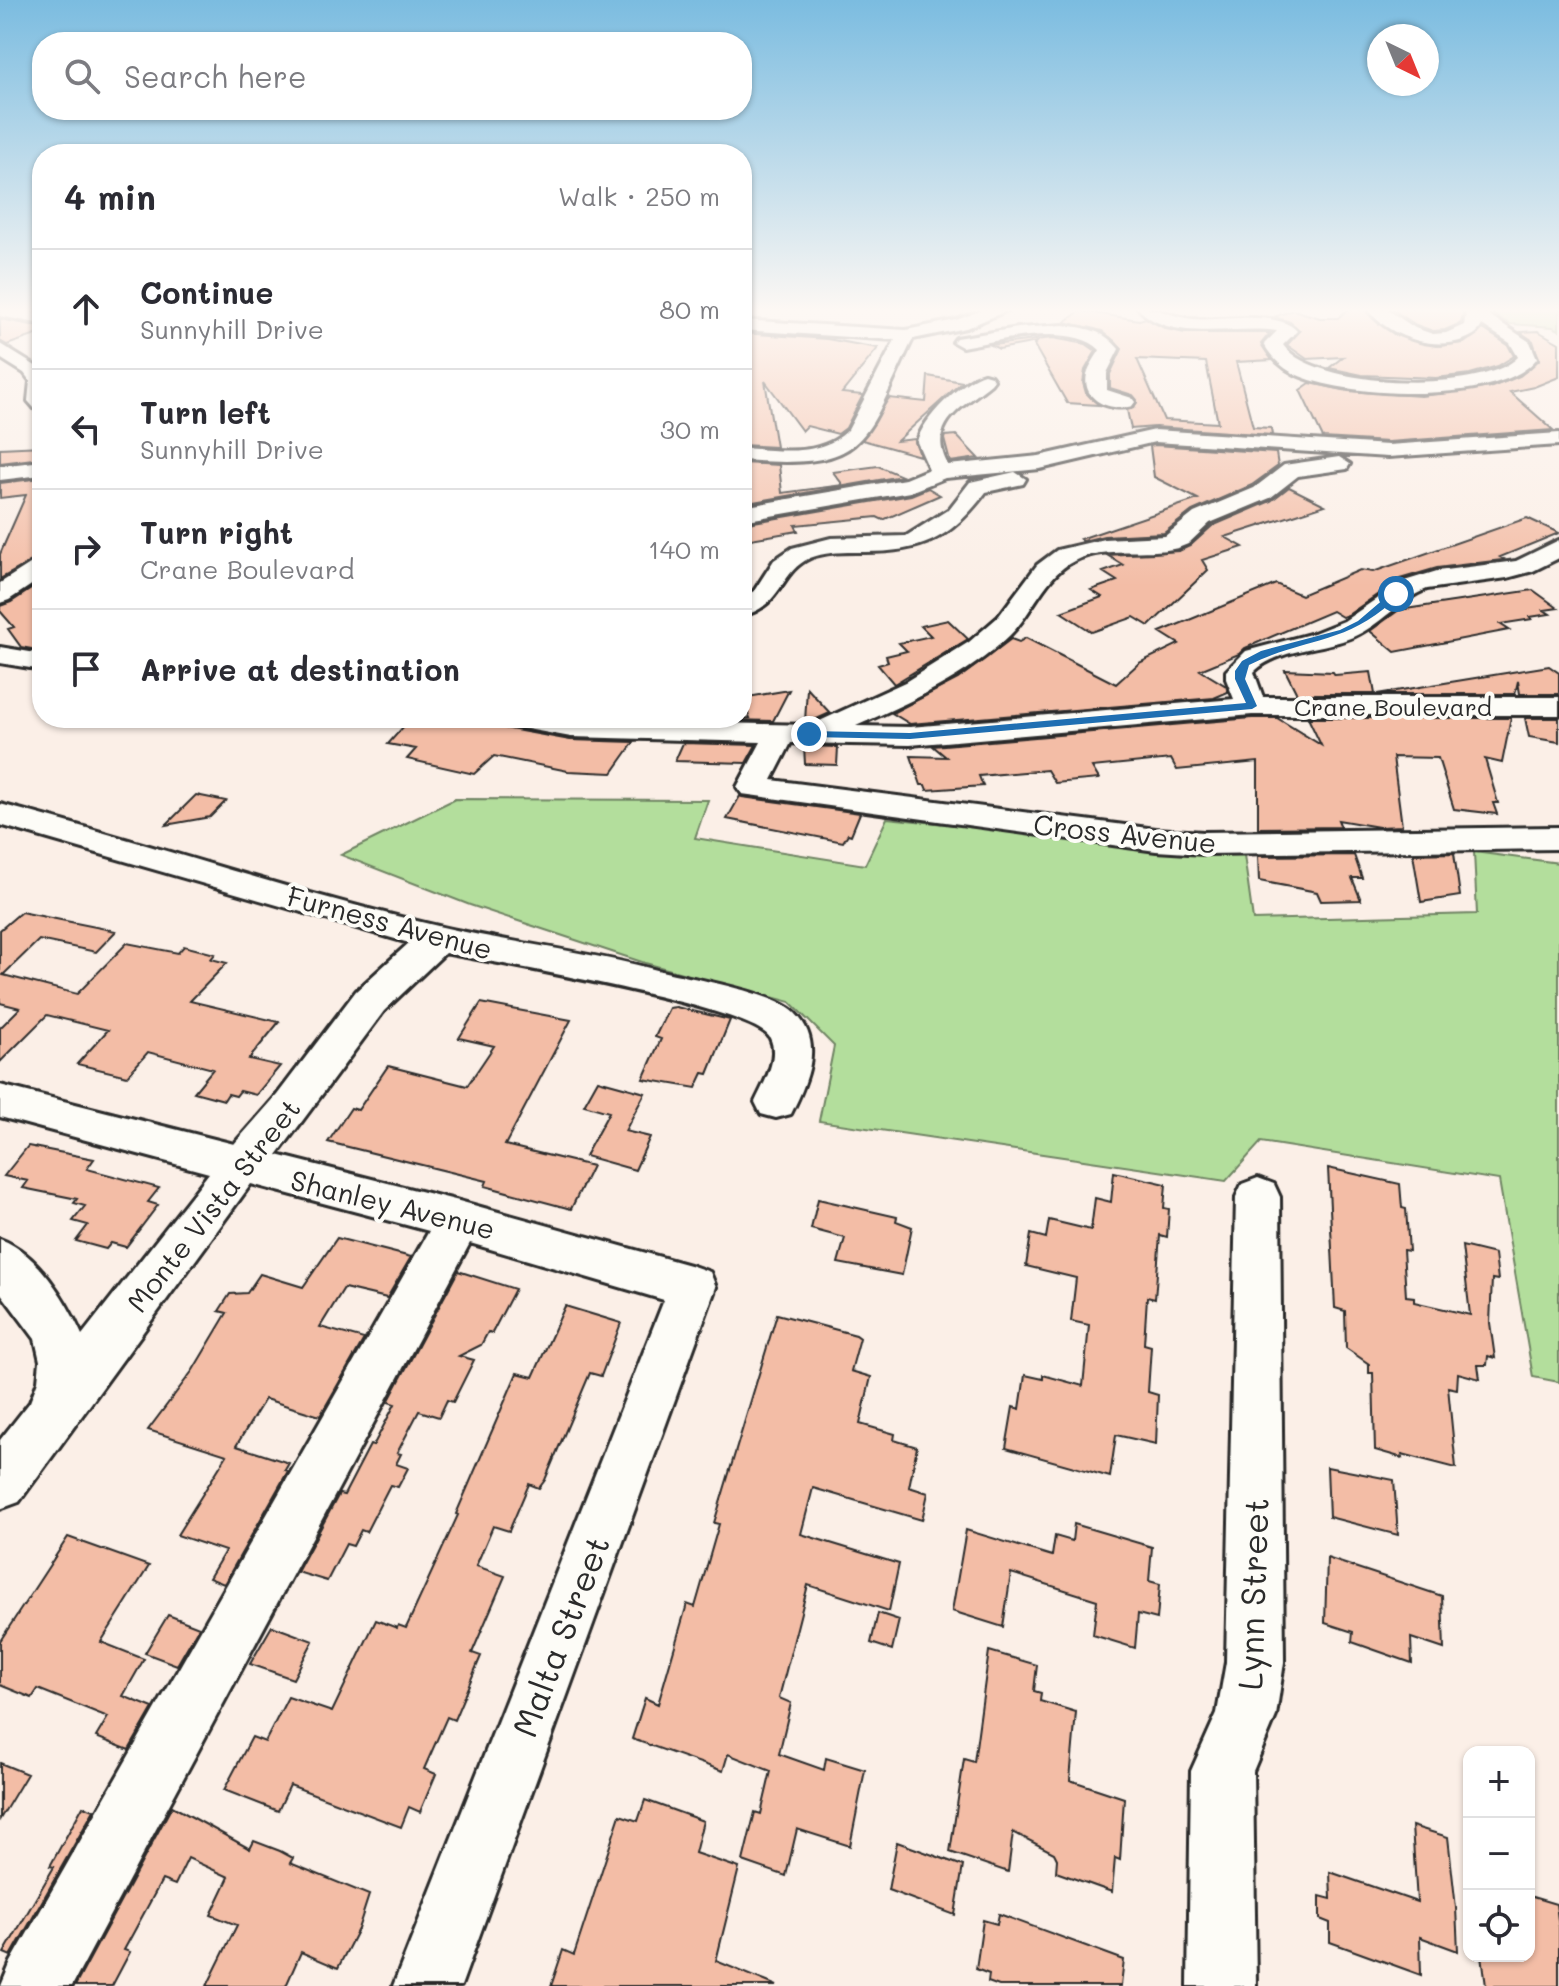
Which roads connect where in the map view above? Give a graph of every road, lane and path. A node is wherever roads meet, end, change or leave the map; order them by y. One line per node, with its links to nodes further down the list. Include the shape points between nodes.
1 (873, 401): 7 (street, via 847,443 810,454)
2 (960, 401): 10 (street, via 930,431 929,446)
3 (1117, 401): 4 (street)
4 (1125, 402)
5 (1559, 439): 6 (street)
6 (1410, 451): 8 (street, via 1169,436); 22 (street, via 1377,461 1292,470 1262,493 1202,518 1169,543 1100,546 1065,556 1045,571 1003,628 953,667 885,703)
7 (752, 455)
8 (1040, 462): 10 (street); 16 (street, via 1041,470 1030,475 978,487 957,514 913,542 831,545 801,553 783,565 763,596)
9 (32, 469): 11 (street)
10 (941, 472): 12 (street, via 910,485)
11 (0, 473)
12 (752, 512)
13 (1559, 547): 19 (street, via 1513,571 1407,587 1343,632 1255,657 1240,671)
14 (32, 574): 15 (street)
15 (0, 595)
16 (752, 602)
17 (0, 655): 18 (street)
18 (32, 660)
19 (1252, 706): 20 (street, Crane Boulevard); 22 (street, Crane Boulevard, via 910,736)
20 (1559, 706)
21 (577, 728): 22 (street, Crane Boulevard)
22 (794, 734): 24 (street, Cross Avenue, via 753,787 1156,840)
23 (0, 814): 25 (street, Furness Avenue)
24 (1559, 838)
25 (438, 939): 27 (street, Furness Avenue, via 605,970 755,1009 781,1023 792,1041 790,1070); 28 (street, Monte Vista Street, via 371,1000 267,1141)
26 (0, 1101): 28 (street, Shanley Avenue)
27 (776, 1102)
28 (240, 1165): 30 (street, Shanley Avenue); 33 (street, Monte Vista Street)
29 (1258, 1197): 37 (street, Lynn Street, via 1255,1662 1246,1716 1222,1771)
30 (459, 1220): 32 (street, Shanley Avenue); 35 (street)
31 (0, 1259): 33 (street, via 50,1317 65,1353 62,1389)
32 (693, 1287): 36 (street, Malta Street)
33 (31, 1442): 34 (street, Monte Vista Street)
34 (0, 1483)
35 (35, 1986)
36 (427, 1986)
37 (1222, 1986)

